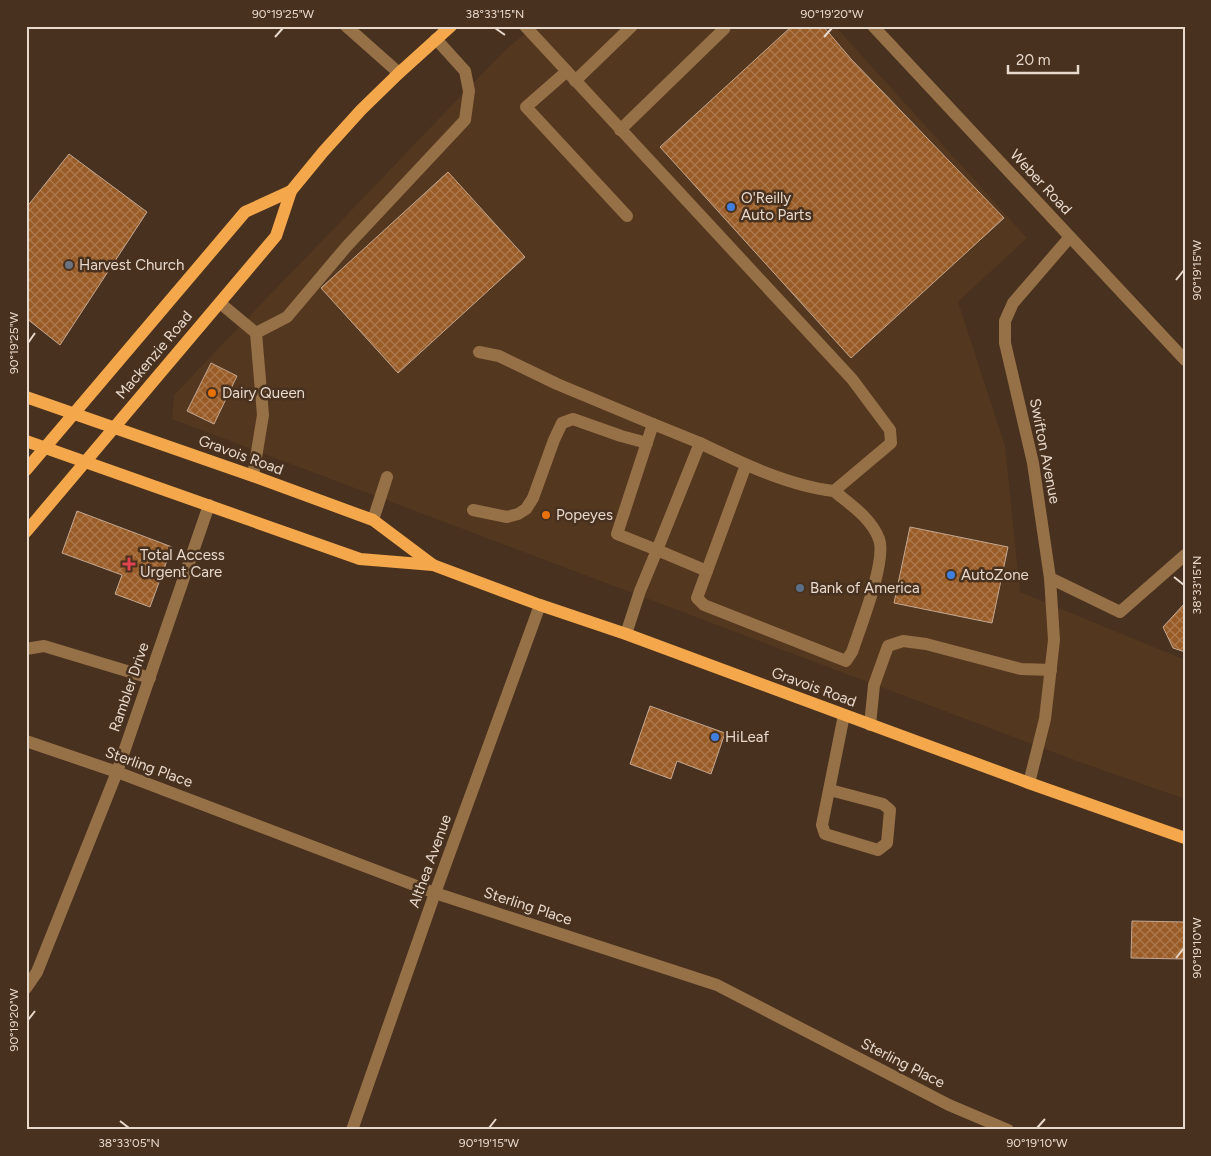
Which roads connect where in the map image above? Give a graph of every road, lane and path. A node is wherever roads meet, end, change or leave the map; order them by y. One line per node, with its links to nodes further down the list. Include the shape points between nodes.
1 (346, 26): 8 (street)
2 (451, 26): 7 (main road, Mackenzie Road)
3 (525, 26): 9 (street)
4 (632, 26): 9 (street)
5 (724, 26): 10 (street)
6 (873, 26): 13 (street, Weber Road)
7 (436, 39): 8 (main road, Mackenzie Road); 15 (street, via 465,71 469,91 465,120 347,246 287,317)
8 (399, 72): 11 (main road, Mackenzie Road, via 361,110)
9 (570, 76): 10 (street); 12 (street, via 526,107)
10 (620, 130): 31 (street, via 852,378 890,430 891,443)
11 (291, 191): 14 (main road, Mackenzie Road, via 276,236); 19 (main road, Mackenzie Road, via 245,212)
12 (627, 216)
13 (1070, 238): 17 (street, Weber Road); 40 (street, Swifton Avenue, via 1013,303 1005,321 1005,343 1033,463)
14 (220, 303): 15 (street); 21 (main road, Mackenzie Road)
15 (256, 333): 29 (street, via 263,415)
16 (479, 352): 20 (street, via 500,356 556,384)
17 (1185, 360)
18 (26, 396): 19 (main road, Gravois Road)
19 (73, 414): 21 (main road, Gravois Road); 25 (main road, Mackenzie Road)
20 (654, 424): 23 (street); 24 (street)
21 (115, 427): 26 (main road, Mackenzie Road); 29 (main road, Gravois Road)
22 (26, 440): 25 (main road, Gravois Road)
23 (647, 443): 33 (street, via 573,420 562,423 526,509 507,517); 36 (street, via 617,534)
24 (700, 444): 27 (street); 36 (street)
25 (45, 447): 26 (main road, Gravois Road); 28 (main road, Mackenzie Road)
26 (86, 462): 32 (main road, Gravois Road); 35 (main road, Mackenzie Road)
27 (746, 465): 31 (street, via 818,489); 39 (street)
28 (26, 470)
29 (253, 476): 34 (main road, Gravois Road)
30 (387, 477): 34 (street)
31 (834, 491): 39 (street, via 869,523 881,549 880,564 852,652 846,661 704,605 696,598)
32 (209, 505): 38 (main road, Gravois Road, via 360,559); 45 (street, Rambler Drive)
33 (473, 510)
34 (373, 520): 38 (main road, Gravois Road)
35 (26, 532)
36 (657, 550): 39 (street); 42 (street)
37 (1185, 554): 40 (street, via 1120,612)
38 (433, 565): 41 (main road, Gravois Road)
39 (707, 571)
40 (1050, 578): 44 (street, Swifton Avenue, via 1054,640)
41 (540, 605): 42 (main road, Gravois Road); 53 (street, Althea Avenue)
42 (626, 634): 46 (main road, Gravois Road)
43 (26, 649): 45 (street, via 44,646)
44 (1051, 670): 47 (street, via 1021,669 926,644 903,642 888,646 874,685); 50 (street, Swifton Avenue, via 1045,719)
45 (150, 678): 49 (street, Rambler Drive)
46 (844, 715): 47 (main road, Gravois Road); 51 (street)
47 (870, 725): 50 (main road, Gravois Road)
48 (26, 741): 49 (street, Sterling Place)
49 (117, 772): 53 (street, Sterling Place); 54 (street, Rambler Drive, via 37,972)
50 (1029, 783): 52 (main road, Gravois Road)
51 (830, 790): 51 (street, via 822,825 825,834 878,850 887,843 890,810 883,804)
52 (1185, 838)
53 (435, 893): 55 (street, Althea Avenue); 56 (street, Sterling Place, via 717,985 948,1105)
54 (26, 988)
55 (352, 1130)
56 (1008, 1130)

